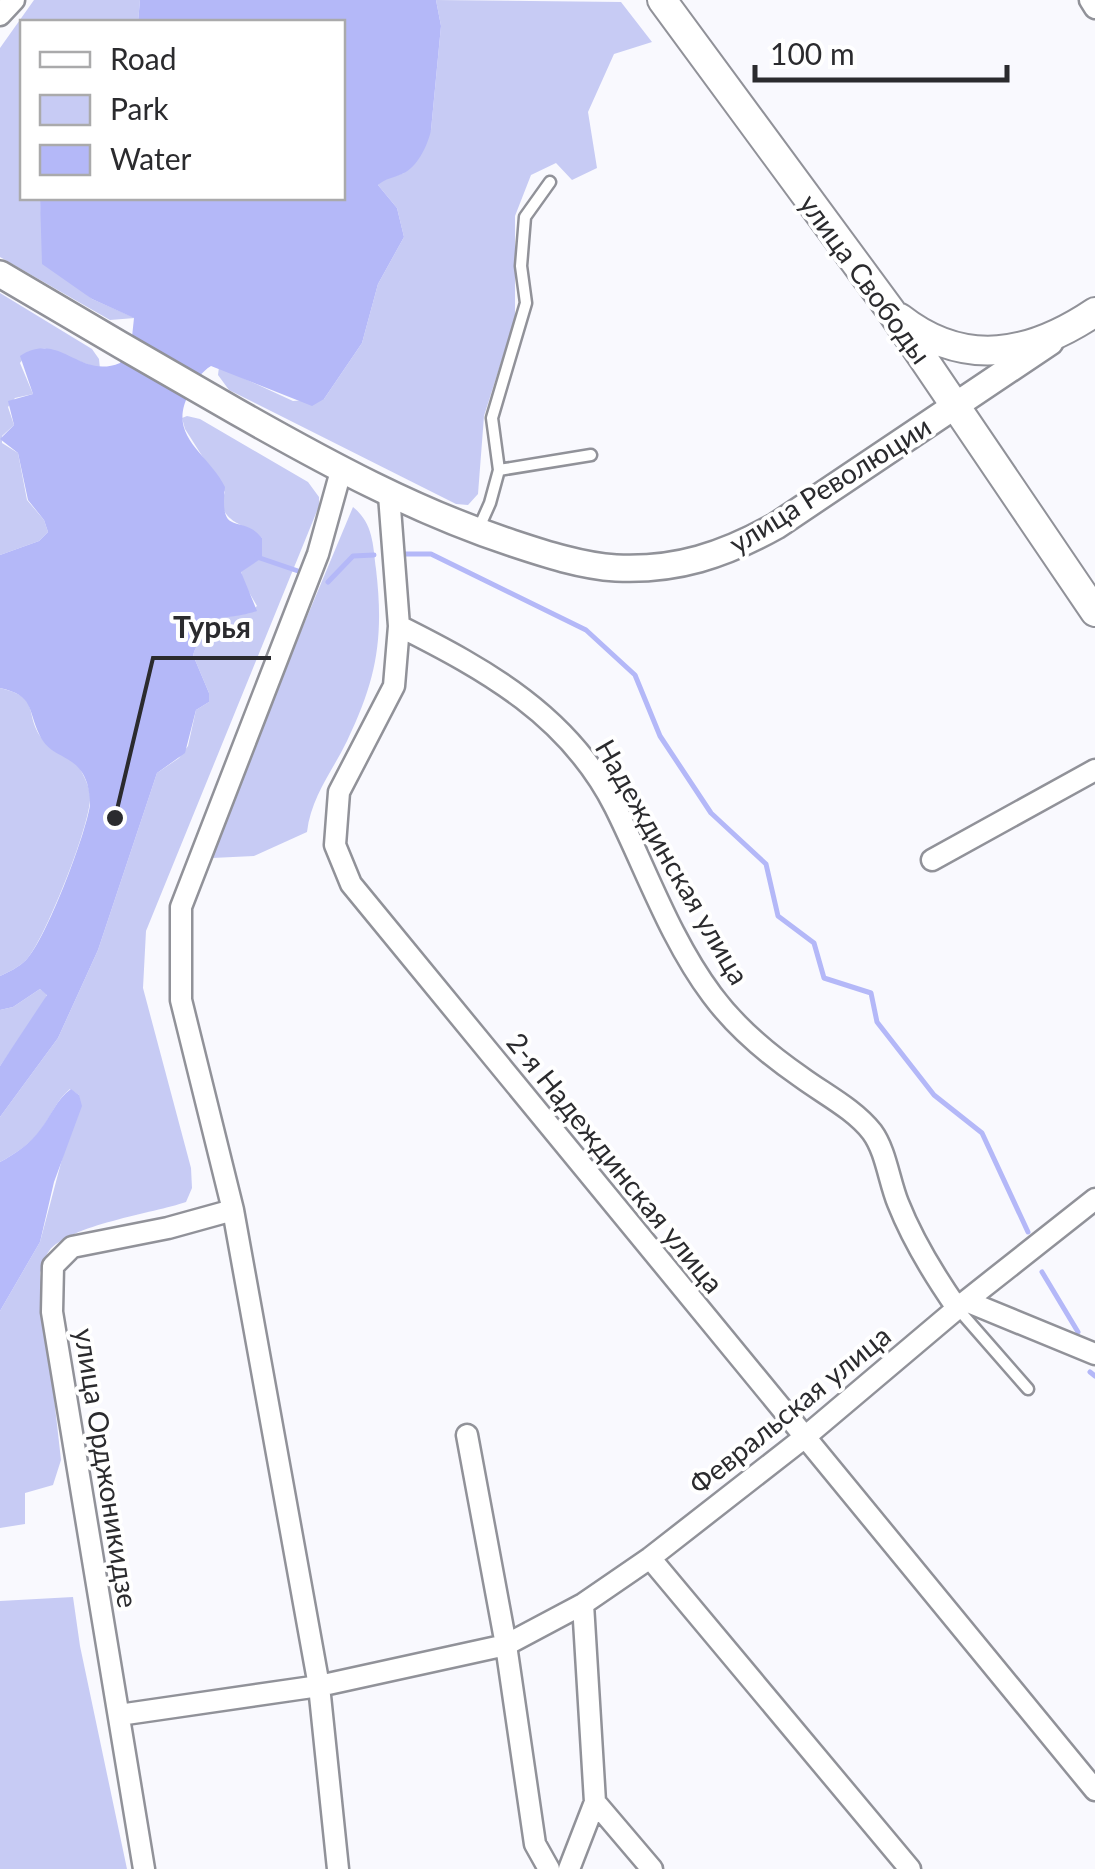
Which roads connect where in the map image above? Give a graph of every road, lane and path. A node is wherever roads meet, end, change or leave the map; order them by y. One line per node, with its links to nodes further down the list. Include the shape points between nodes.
1 (14, 0): 5 (street)
2 (662, 0): 8 (main road, улица Свободы)
3 (1090, 0): 4 (street)
4 (1095, 8)
5 (0, 15)
6 (550, 182): 12 (lane, via 525,217 520,266 526,303 492,418)
7 (0, 274): 13 (street, улица Революции)
8 (891, 311): 9 (main road, via 919,333 957,347 999,351 1036,345); 10 (main road, улица Свободы)
9 (1084, 320): 10 (street, улица Революции)
10 (955, 406): 15 (street, улица Революции, via 762,534 734,550 683,564 615,568); 16 (main road, улица Свободы)
11 (591, 455): 12 (lane)
12 (499, 470): 15 (lane)
13 (341, 471): 14 (street, улица Революции); 21 (street, via 318,554 181,907 181,1000)
14 (389, 495): 15 (street, улица Революции); 17 (street, 2-я Надеждинская улица)
15 (477, 532)
16 (1095, 612)
17 (399, 626): 22 (street, Надеждинская улица, via 512,689 580,750 712,996 875,1136 929,1267); 26 (street, 2-я Надеждинская улица, via 394,686 338,792 335,845 351,884)
18 (1095, 770): 19 (street)
19 (932, 860)
20 (1095, 1198): 22 (street, Февральская улица)
21 (234, 1210): 30 (street); 31 (street, улица Орджоникидзе, via 72,1247 54,1266 52,1312)
22 (962, 1304): 23 (street); 24 (lane); 26 (street, Февральская улица)
23 (1095, 1354)
24 (1028, 1389)
25 (467, 1435): 29 (street)
26 (805, 1437): 27 (street, Февральская улица); 32 (street, 2-я Надеждинская улица)
27 (650, 1558): 28 (street, Февральская улица); 39 (street)
28 (584, 1604): 29 (street, Февральская улица); 33 (street)
29 (506, 1645): 30 (street, Февральская улица); 36 (street, via 535,1844)
30 (319, 1686): 31 (street, Февральская улица); 35 (street)
31 (118, 1715): 34 (street, улица Орджоникидзе)
32 (1095, 1790)
33 (595, 1802): 37 (street); 38 (street)
34 (144, 1869)
35 (338, 1869)
36 (550, 1869)
37 (569, 1869)
38 (652, 1869)
39 (910, 1869)

